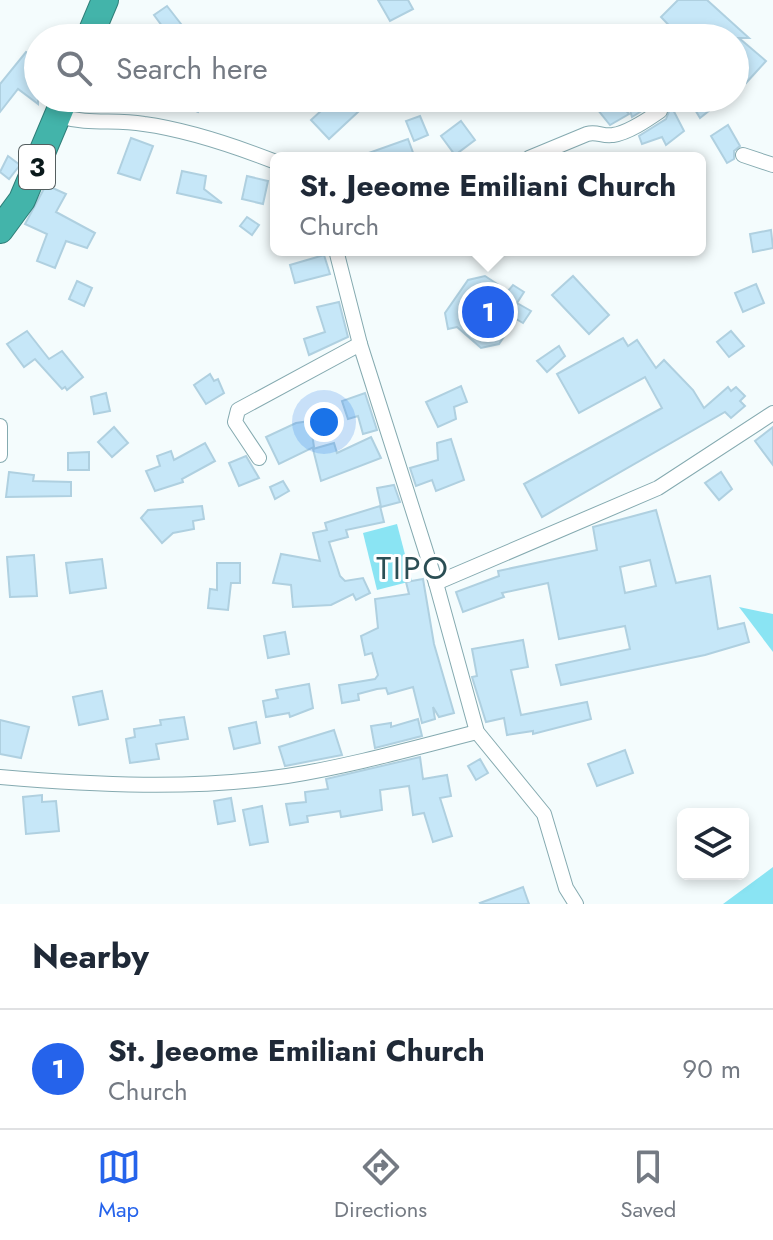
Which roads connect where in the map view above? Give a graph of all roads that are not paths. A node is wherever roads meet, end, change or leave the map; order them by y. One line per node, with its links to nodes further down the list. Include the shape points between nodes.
1 (105, 0): 2 (highway)
2 (95, 24)
3 (58, 112): 10 (highway, 3)
4 (68, 112): 8 (street, via 83,123 163,127)
5 (658, 112): 6 (street, via 621,133 597,132)
6 (545, 152)
7 (743, 155): 9 (street)
8 (270, 160)
9 (773, 165)
10 (11, 201): 11 (highway, 3)
11 (0, 230)
12 (338, 256): 13 (street)
13 (360, 344): 17 (street, via 238,410 235,422); 18 (street)
14 (773, 413): 18 (street, via 658,488)
15 (0, 426): 16 (street)
16 (0, 455)
17 (259, 458)
18 (436, 583): 19 (street)
19 (477, 732): 20 (street, via 347,765 235,782 120,784); 21 (street, via 544,814 566,888)
20 (0, 777)
21 (576, 904)

